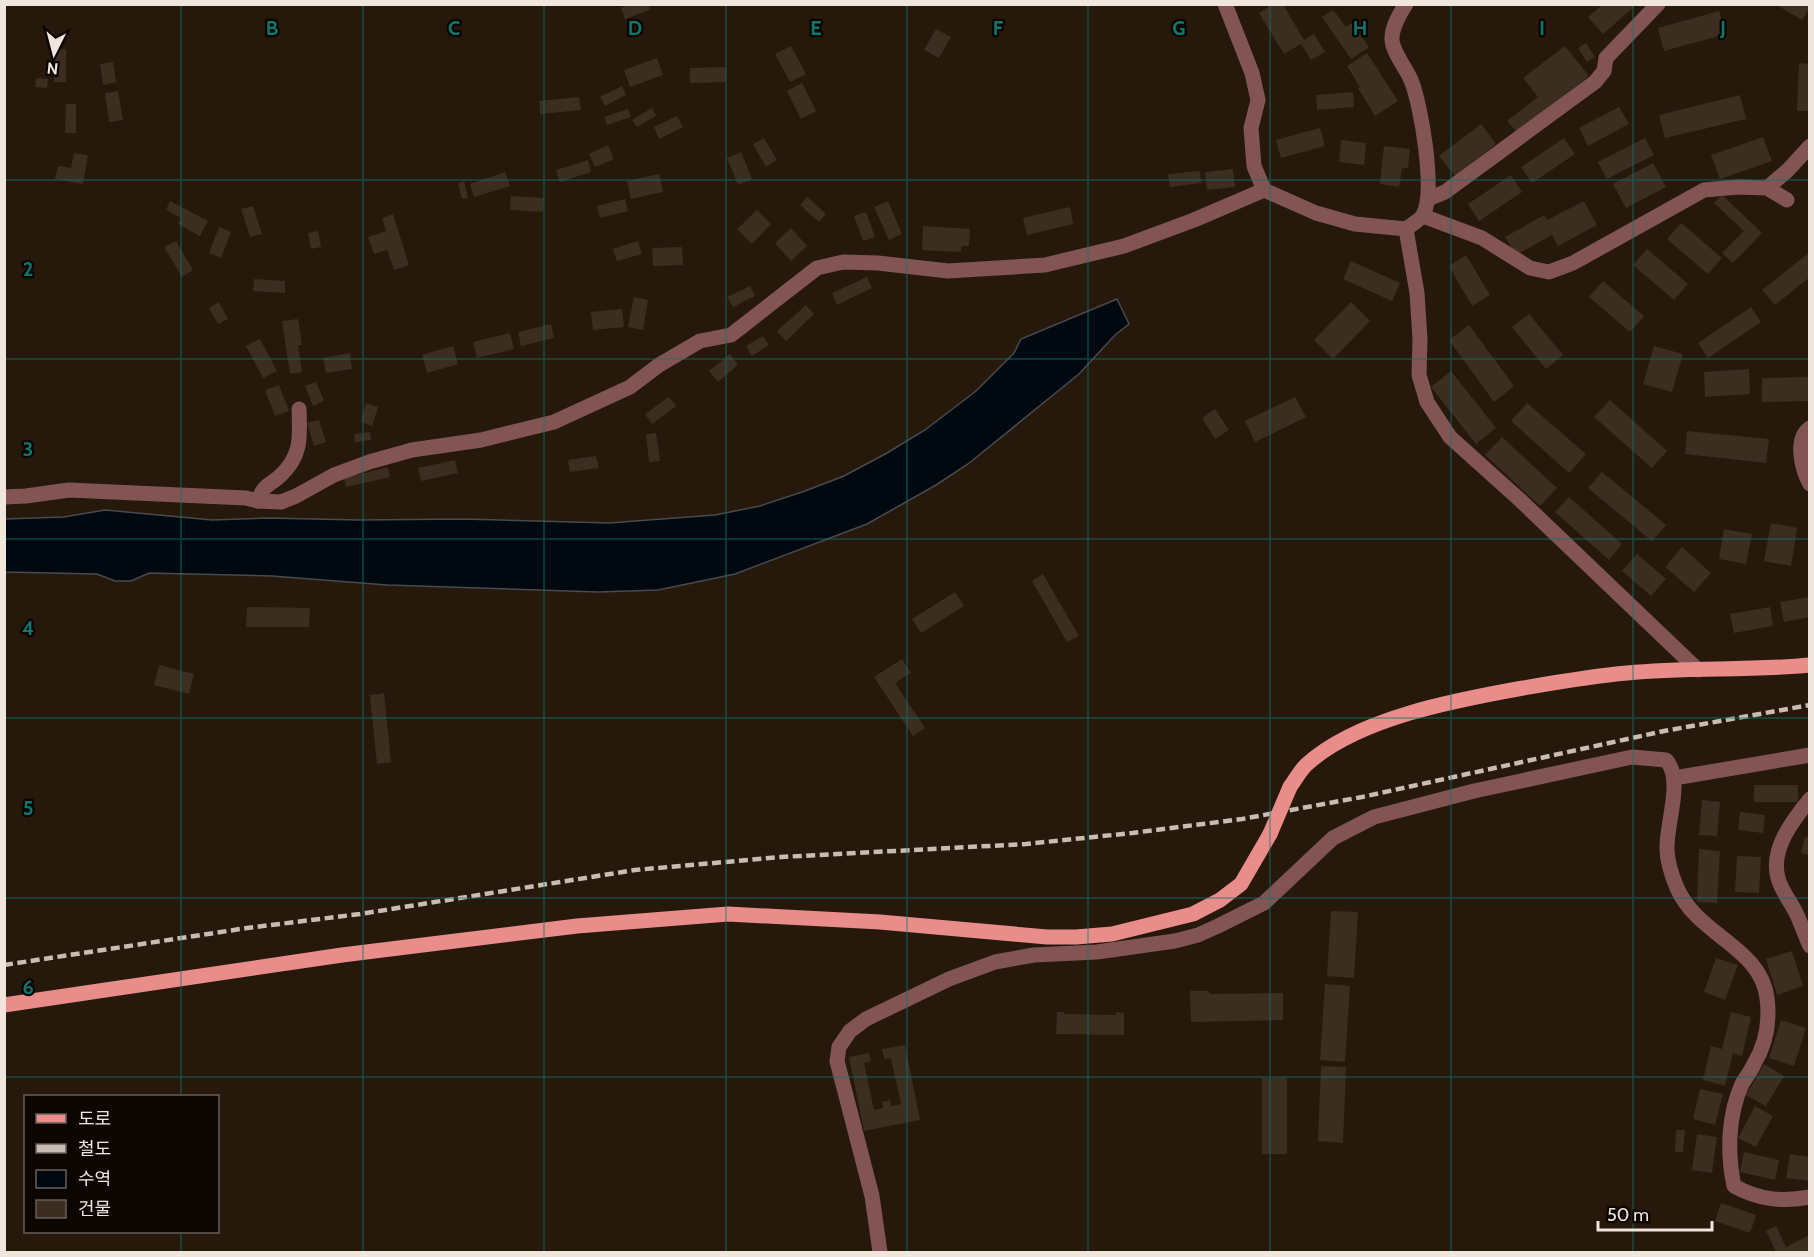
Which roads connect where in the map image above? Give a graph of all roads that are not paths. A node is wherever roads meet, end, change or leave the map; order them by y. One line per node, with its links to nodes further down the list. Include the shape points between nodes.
1 (1225, 4): 6 (street, via 1252,73 1258,100 1251,128 1254,166)
2 (1406, 4): 7 (street, via 1392,38 1411,81 1419,113 1429,179)
3 (1658, 4): 7 (street, via 1606,58 1604,71 1595,82 1445,192)
4 (1809, 146): 5 (street)
5 (1767, 188): 8 (street); 9 (street, via 1704,190 1573,263 1549,272 1530,268 1482,238)
6 (1264, 190): 10 (street, via 1316,213 1355,224); 15 (street, via 1124,246 1044,265 948,271 843,262 817,268 731,335 700,341 630,387 554,422 481,440 412,450 334,475 281,502)
7 (1428, 199): 9 (street)
8 (1787, 200)
9 (1423, 216): 10 (street)
10 (1406, 229): 17 (street, via 1417,293 1419,375 1427,402 1450,437)
11 (299, 409): 15 (street, via 298,453 288,468 262,489)
12 (1809, 428): 13 (street, via 1801,439 1803,473)
13 (1809, 484)
14 (4, 497): 15 (street, via 69,490)
15 (258, 501)
16 (1809, 666): 17 (main road)
17 (1698, 670): 21 (main road, bridge, via 1628,673 1490,694 1394,717 1338,743 1306,766 1290,787 1270,834 1241,884)
18 (1809, 755): 19 (street)
19 (1674, 778): 22 (street, via 1672,766 1666,760 1632,757 1374,817 1333,838 1264,903); 25 (street, via 1667,849 1669,869 1686,906 1752,962 1767,997 1763,1047 1742,1084 1730,1128 1734,1186 1765,1199)
20 (1809, 799): 23 (street, via 1787,831 1777,864 1778,878)
21 (1193, 914): 22 (street); 24 (main road, via 1112,934 1076,937 728,914 675,918 342,955)
22 (1198, 935): 26 (street, via 1098,952 1034,955 995,962 887,1008 850,1031 839,1047 837,1061 872,1196)
23 (1809, 946)
24 (4, 1005)
25 (1809, 1197)
26 (880, 1252)

